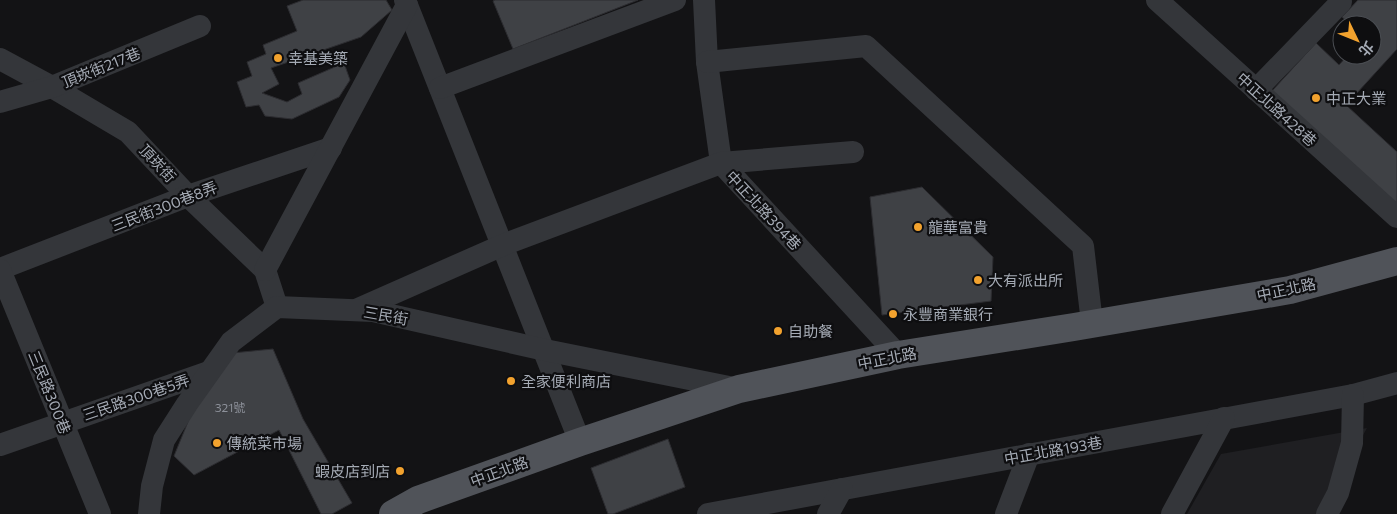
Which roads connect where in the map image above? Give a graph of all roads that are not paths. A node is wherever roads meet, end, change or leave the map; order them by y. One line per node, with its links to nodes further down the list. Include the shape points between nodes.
1 (675, 0): 10 (street)
2 (704, 0): 8 (street, 中正北路394巷)
3 (1157, 0): 11 (street, 中正北路428巷)
4 (1339, 0): 11 (street, via 1341,2)
5 (406, 2): 10 (street); 13 (street)
6 (200, 26): 9 (street, 頂崁街217巷)
7 (0, 59): 9 (street, 頂崁街)
8 (707, 62): 15 (street, 中正北路394巷); 24 (street, via 866,46 1083,246)
9 (52, 87): 12 (street, 頂崁街217巷); 16 (street, 頂崁街, via 128,132)
10 (440, 88): 18 (street)
11 (1256, 90): 17 (street, 中正北路428巷)
12 (0, 102)
13 (331, 148): 16 (street, 三民街300巷8弄); 21 (street)
14 (853, 152): 15 (street)
15 (721, 163): 18 (street); 26 (street, 中正北路394巷)
16 (188, 196): 20 (street, 三民街300巷8弄); 21 (street, 頂崁街)
17 (1397, 217)
18 (503, 245): 23 (street); 25 (street)
19 (1397, 261): 24 (main road, 中正北路, via 1290,290)
20 (0, 270): 32 (street, 三民路300巷)
21 (266, 270): 22 (street, 頂崁街)
22 (277, 307): 23 (street, 三民街); 27 (street, via 231,342)
23 (356, 310): 25 (street, 三民街, via 373,311)
24 (1092, 323): 26 (main road, 中正北路)
25 (544, 350): 29 (street, 三民街); 33 (street)
26 (898, 355): 29 (main road, 中正北路)
27 (209, 372): 32 (street, 三民路300巷5弄); 39 (street, via 164,440 152,486)
28 (1397, 383): 30 (street, 中正北路193巷)
29 (739, 389): 33 (main road, 中正北路)
30 (1353, 395): 31 (street, 中正北路193巷); 45 (street, via 1352,443 1338,493)
31 (1224, 418): 35 (street, 中正北路193巷); 44 (street)
32 (63, 422): 34 (street, 三民路300巷5弄); 38 (street, 三民路300巷)
33 (580, 442): 37 (main road, 中正北路)
34 (0, 445)
35 (1029, 454): 36 (street, 中正北路193巷); 43 (street)
36 (842, 489): 41 (street, 中正北路193巷); 42 (street)
37 (420, 507): 40 (main road, 中正北路)
38 (100, 514)
39 (149, 514)
40 (393, 514)
41 (708, 514)
42 (828, 514)
43 (1006, 514)
44 (1172, 514)
45 (1327, 514)

